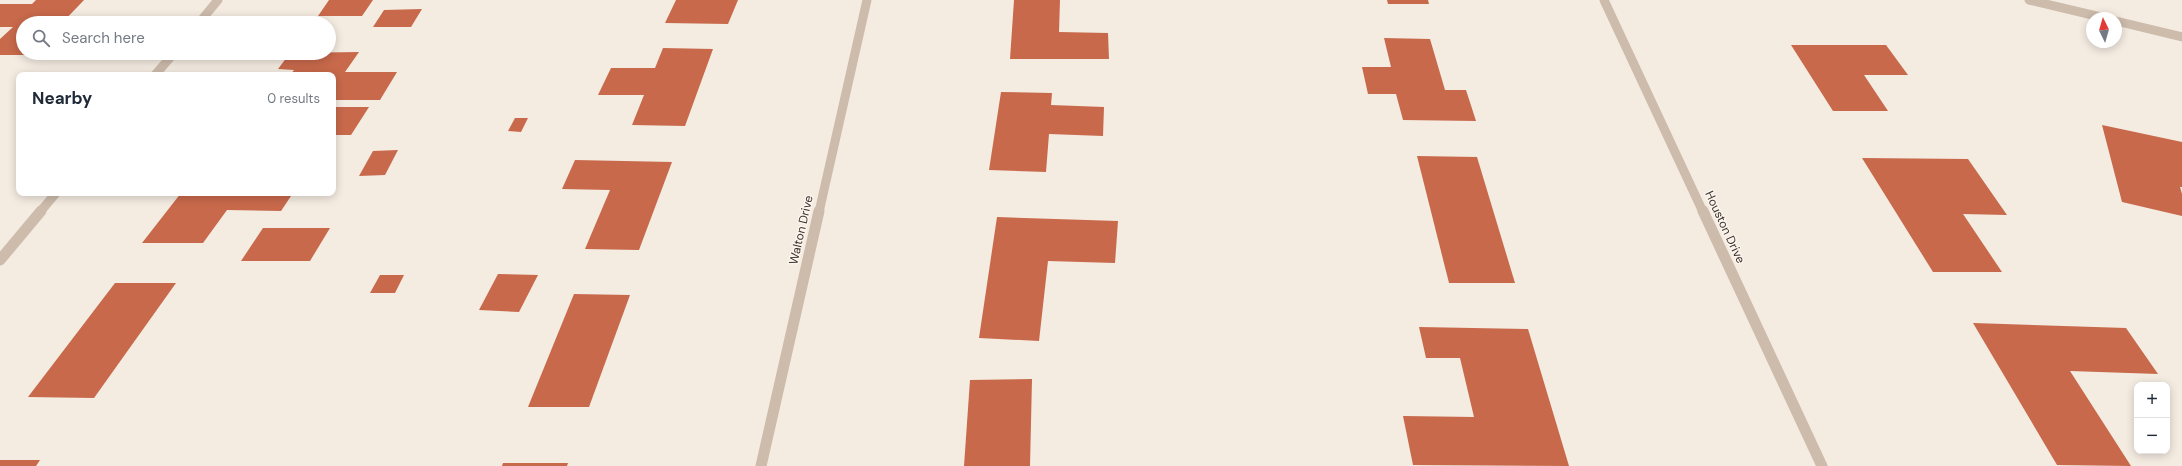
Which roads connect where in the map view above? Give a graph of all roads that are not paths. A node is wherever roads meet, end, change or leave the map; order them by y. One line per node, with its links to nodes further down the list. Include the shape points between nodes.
1 (218, 0): 6 (street)
2 (867, 0): 13 (street, Walton Drive)
3 (1604, 0): 14 (street, Houston Drive)
4 (2029, 0): 5 (street)
5 (2086, 14)
6 (205, 16)
7 (2122, 23): 8 (street)
8 (2182, 38)
9 (168, 60): 10 (street)
10 (158, 72)
11 (53, 196): 12 (street)
12 (0, 260)
13 (761, 466)
14 (1822, 466)

